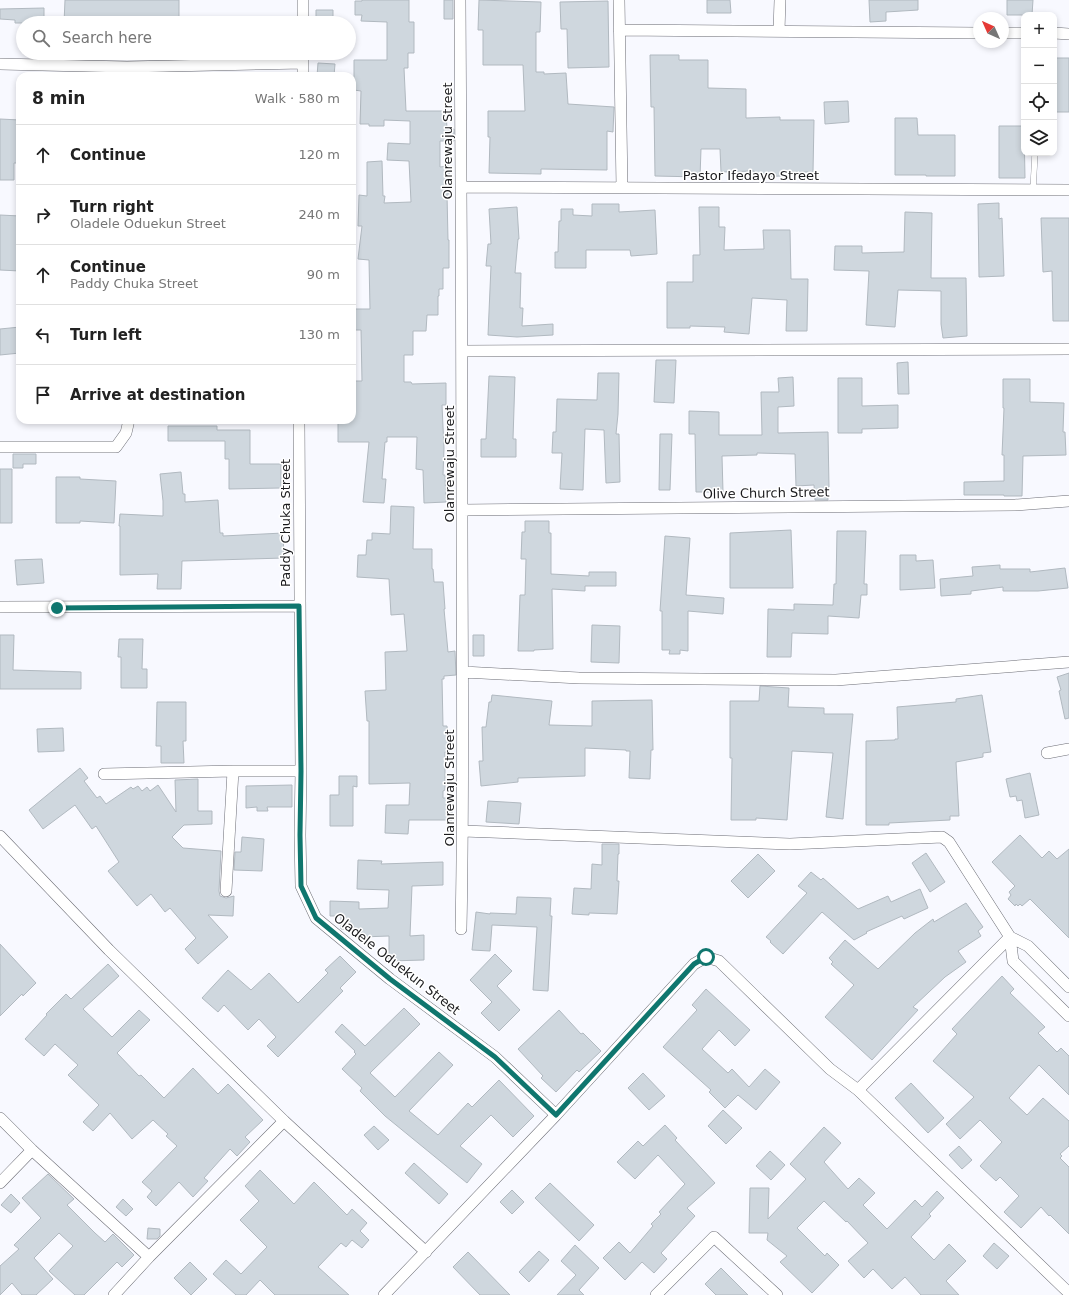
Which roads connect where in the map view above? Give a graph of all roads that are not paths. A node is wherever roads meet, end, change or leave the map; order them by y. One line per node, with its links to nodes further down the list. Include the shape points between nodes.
1 (303, 0): 5 (street)
2 (460, 0): 19 (street, Olanrewaju Street)
3 (619, 0): 6 (street)
4 (780, 0): 7 (street)
5 (303, 16)
6 (619, 30): 7 (street); 20 (street)
7 (780, 31): 8 (street)
8 (973, 33)
9 (1009, 33): 10 (street)
10 (1021, 33)
11 (1057, 33): 12 (street)
12 (1069, 34)
13 (276, 60): 16 (street)
14 (303, 60): 17 (street)
15 (0, 64): 16 (street)
16 (127, 71)
17 (303, 72)
18 (1035, 156): 21 (lane)
19 (461, 187): 20 (street, Pastor Ifedayo Street); 24 (street, Olanrewaju Street)
20 (622, 188): 21 (street, Pastor Ifedayo Street)
21 (1033, 190): 22 (street, Pastor Ifedayo Street)
22 (1069, 190)
23 (1069, 349): 24 (street)
24 (463, 351): 29 (street, Olanrewaju Street)
25 (128, 424): 27 (street, via 126,433 116,447)
26 (299, 424): 30 (street, Paddy Chuka Street)
27 (0, 447)
28 (1069, 501): 29 (street, Olive Church Street, via 1015,504)
29 (462, 510): 33 (street, Olanrewaju Street)
30 (299, 606): 31 (street); 37 (street, Paddy Chuka Street)
31 (0, 607)
32 (1069, 662): 33 (street, via 836,680 579,678)
33 (464, 672): 39 (street, Olanrewaju Street)
34 (1069, 749): 35 (street)
35 (1047, 753)
36 (233, 771): 37 (street); 38 (street); 41 (street)
37 (301, 771): 47 (street, Oladele Oduekun Street, via 301,886 316,918 390,979 495,1057)
38 (104, 774)
39 (463, 831): 42 (street, Olanrewaju Street); 43 (street, via 790,844 942,837 949,842)
40 (0, 836): 49 (street, via 109,950)
41 (226, 891)
42 (461, 929)
43 (1010, 937): 44 (street, via 1028,946); 45 (street, via 1013,961); 46 (street)
44 (1069, 987)
45 (1069, 1016)
46 (858, 1090): 47 (street, via 830,1069 719,960 706,957 694,964); 54 (street)
47 (556, 1115): 52 (street)
48 (0, 1118): 50 (street)
49 (284, 1120): 52 (street); 53 (street)
50 (32, 1150): 51 (street); 53 (street)
51 (0, 1183)
52 (426, 1252): 56 (street)
53 (148, 1257): 55 (street)
54 (1069, 1293)
55 (114, 1295)
56 (384, 1295)
57 (656, 1295): 58 (street, via 714,1237)
58 (777, 1295)

